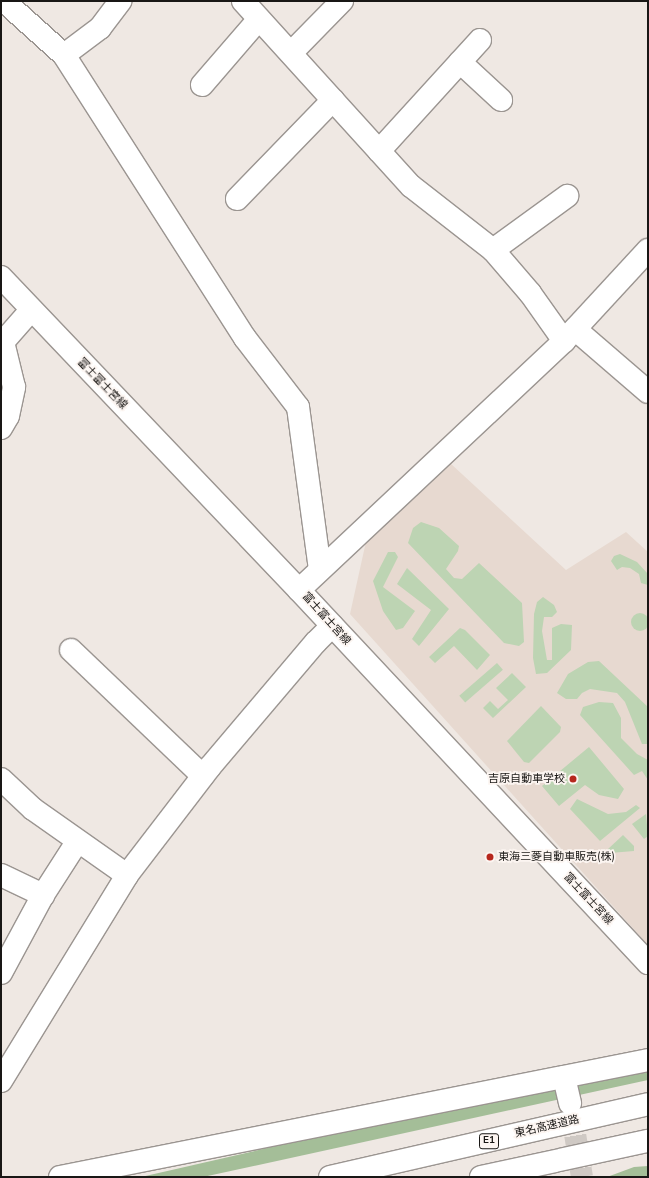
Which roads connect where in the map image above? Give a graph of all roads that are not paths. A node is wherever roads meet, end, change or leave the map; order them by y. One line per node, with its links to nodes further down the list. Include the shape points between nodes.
1 (4, 1): 8 (main road)
2 (120, 1): 8 (main road, via 100,28)
3 (243, 1): 5 (main road)
4 (342, 1): 7 (main road)
5 (259, 19): 7 (main road); 10 (main road)
6 (480, 40): 9 (main road)
7 (291, 53): 11 (main road)
8 (64, 55): 23 (main road, via 245,338 298,408)
9 (460, 62): 12 (main road); 13 (main road)
10 (202, 85)
11 (333, 100): 13 (main road); 15 (main road)
12 (502, 100)
13 (379, 151): 16 (main road, via 410,186)
14 (567, 196): 16 (main road)
15 (237, 199)
16 (493, 250): 20 (main road)
17 (648, 250): 20 (main road)
18 (1, 277): 19 (main road, 富士富士宮線)
19 (31, 310): 22 (main road, via 3,342 14,387 8,416); 24 (main road, 富士富士宮線)
20 (569, 335): 21 (main road); 23 (main road)
21 (648, 392)
22 (1, 428)
23 (320, 570): 24 (main road)
24 (299, 590): 25 (main road, 富士富士宮線)
25 (332, 626): 27 (main road); 33 (main road, 富士富士宮線)
26 (71, 650): 27 (main road)
27 (203, 776): 31 (main road)
28 (1, 779): 29 (main road, via 33,809)
29 (77, 842): 31 (main road); 32 (main road)
30 (1, 875): 32 (main road)
31 (127, 875): 37 (main road)
32 (44, 895): 34 (main road)
33 (648, 963)
34 (1, 973)
35 (648, 1060): 36 (main road)
36 (564, 1077): 38 (main road); 41 (main road)
37 (2, 1078)
38 (570, 1103)
39 (648, 1104): 42 (main road, 東名高速道路 / E1)
40 (648, 1141): 43 (main road)
41 (60, 1177)
42 (330, 1177)
43 (481, 1177)

